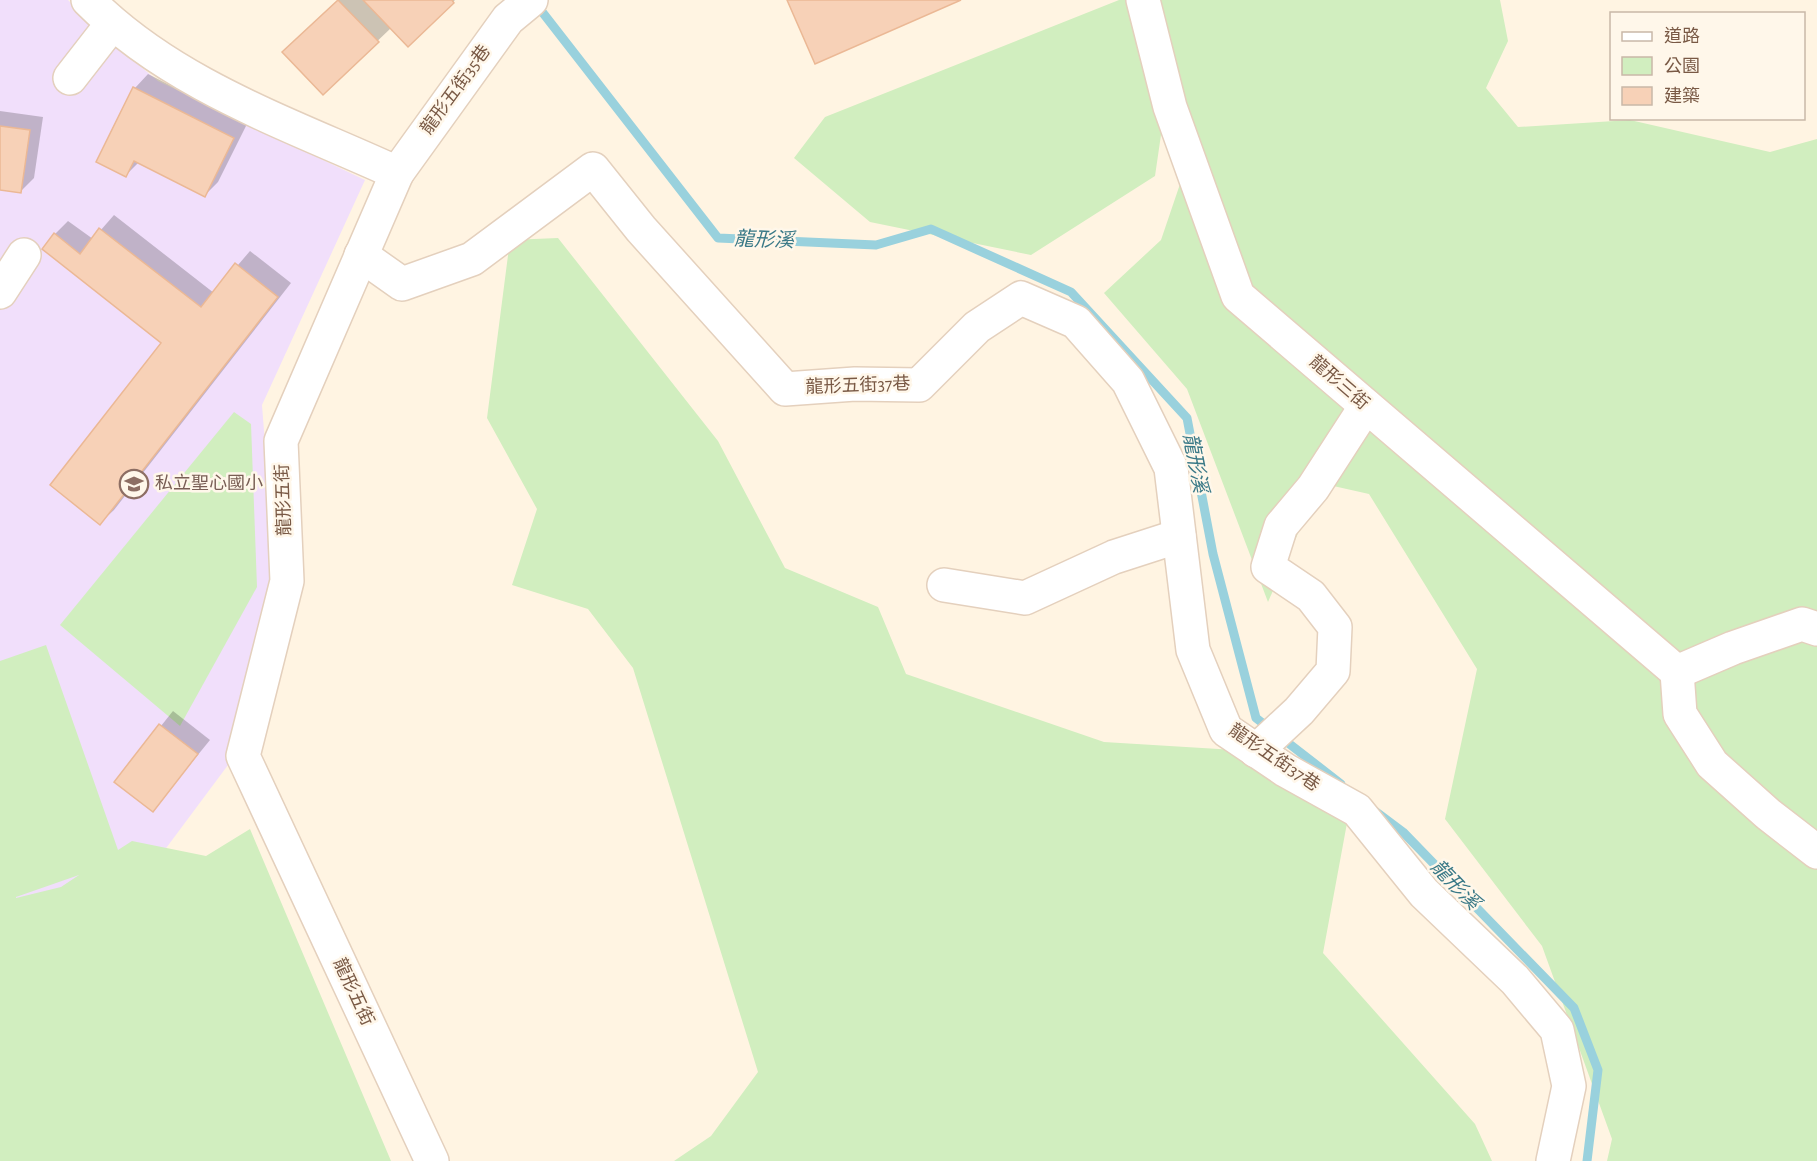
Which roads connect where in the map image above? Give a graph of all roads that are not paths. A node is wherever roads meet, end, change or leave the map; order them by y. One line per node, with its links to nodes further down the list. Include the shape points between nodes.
1 (88, 0): 4 (street)
2 (1143, 0): 10 (street, 龍形三街, via 1170,106 1238,296)
3 (512, 8): 6 (street, 龍形五街35巷)
4 (112, 24): 5 (street); 6 (street, via 189,79)
5 (70, 78)
6 (397, 172): 8 (street, 龍形五街)
7 (24, 255): 9 (street)
8 (361, 255): 11 (street, 龍形五街37巷, via 402,284 472,259 593,169 641,229 785,389 919,385 977,327 1021,298 1076,322 1128,381 1171,468); 17 (street, 龍形五街, via 281,441 287,581 243,756)
9 (0, 292)
10 (1366, 406): 14 (street, 龍形三街); 15 (street, via 1313,488 1281,526 1268,567 1311,596 1335,627 1333,671 1299,711)
11 (1179, 536): 12 (street, via 1114,557 1025,598); 15 (street, 龍形五街37巷, via 1193,650 1226,730)
12 (944, 585)
13 (1817, 629): 14 (street, via 1802,624)
14 (1677, 672): 16 (street, via 1680,714 1712,765)
15 (1256, 751): 18 (street, 龍形五街37巷, via 1357,810 1424,893 1515,980 1557,1030 1569,1086)
16 (1817, 852)
17 (432, 1161)
18 (1554, 1161)

